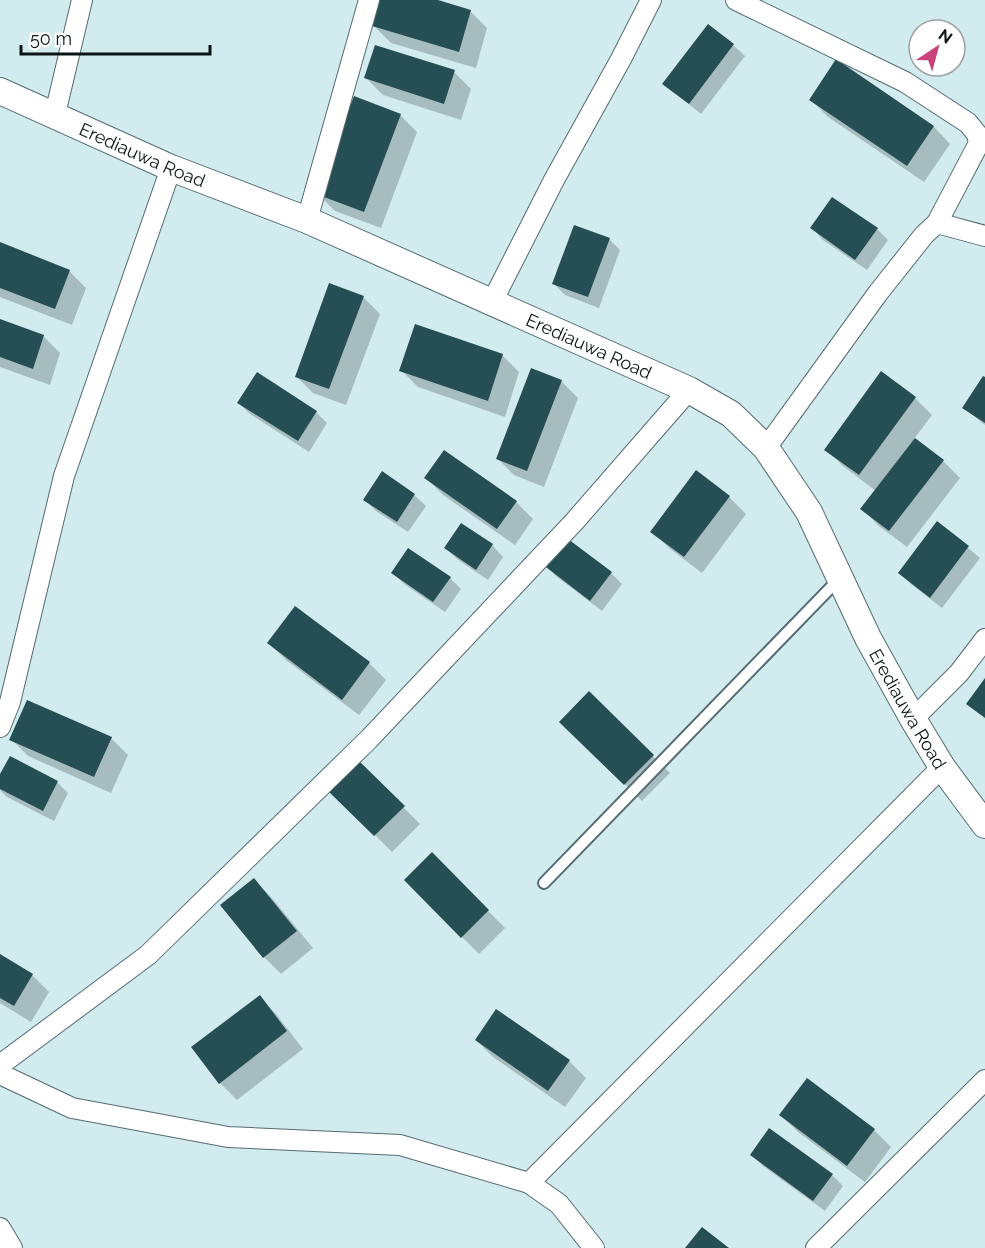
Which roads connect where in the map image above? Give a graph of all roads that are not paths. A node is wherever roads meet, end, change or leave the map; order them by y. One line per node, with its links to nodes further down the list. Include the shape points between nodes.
1 (82, 0): 6 (street)
2 (369, 0): 8 (street)
3 (651, 0): 11 (street)
4 (736, 0): 9 (street, via 904,82 968,123 979,143)
5 (0, 91): 6 (street, Erediauwa Road)
6 (55, 114): 7 (street, Erediauwa Road)
7 (171, 168): 8 (street, Erediauwa Road); 17 (street, via 64,476 10,702)
8 (307, 220): 11 (street, Erediauwa Road)
9 (937, 223): 10 (street); 13 (street, via 878,293)
10 (985, 236)
11 (492, 302): 12 (street, Erediauwa Road)
12 (689, 390): 13 (street, Erediauwa Road, via 731,414); 21 (street, via 574,522 352,755 148,955)
13 (766, 448): 14 (street, Erediauwa Road, via 808,512)
14 (840, 579): 16 (street, Erediauwa Road); 20 (lane)
15 (985, 639): 16 (street, via 959,673)
16 (913, 719): 18 (street, Erediauwa Road)
17 (0, 727)
18 (942, 767): 19 (street, Erediauwa Road); 24 (street)
19 (985, 825)
20 (544, 883)
21 (0, 1065)
22 (0, 1074): 24 (street, via 72,1108 228,1137 400,1145)
23 (985, 1080): 28 (street)
24 (529, 1183): 27 (street, via 559,1204)
25 (0, 1228): 26 (street)
26 (12, 1248)
27 (594, 1248)
28 (816, 1248)

